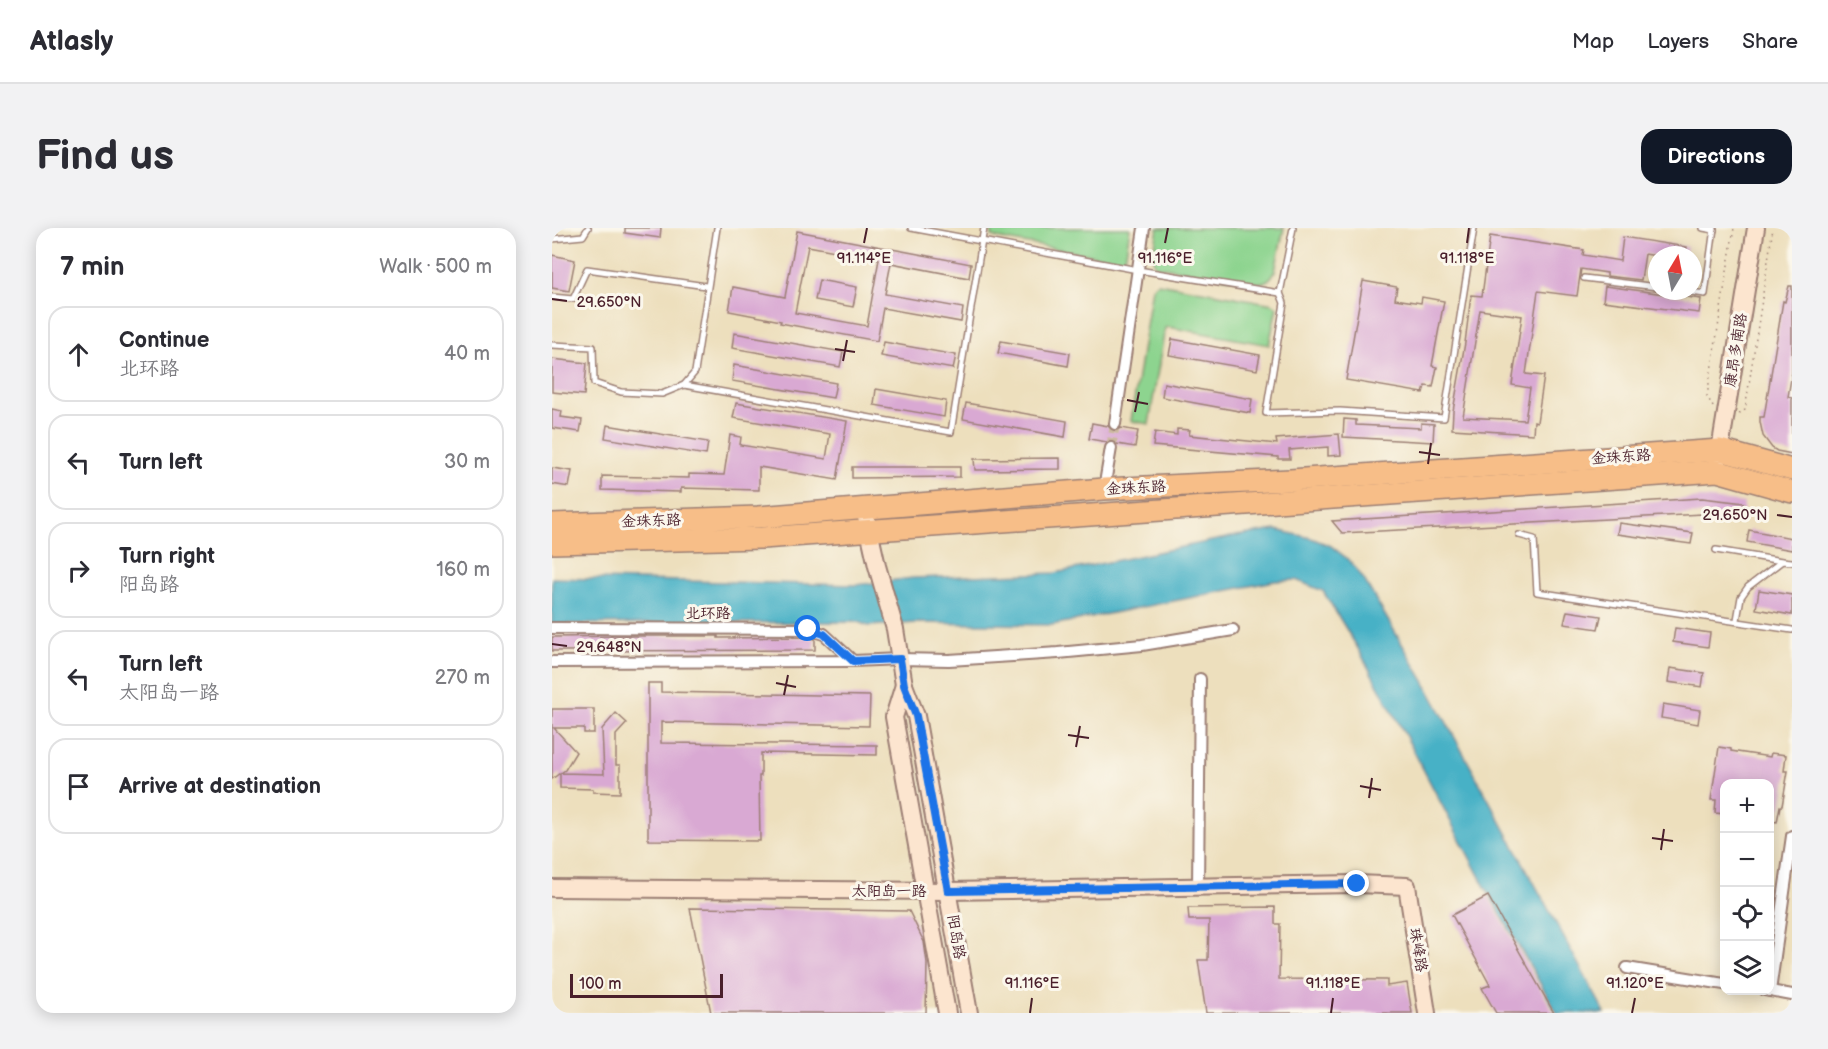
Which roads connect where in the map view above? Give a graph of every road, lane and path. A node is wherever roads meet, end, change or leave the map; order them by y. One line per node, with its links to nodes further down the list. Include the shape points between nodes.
1 (588, 228): 13 (lane, via 583,236)
2 (717, 228): 23 (lane, via 695,372)
3 (911, 228): 14 (lane)
4 (984, 228): 14 (lane)
5 (1144, 228): 15 (street)
6 (1293, 228): 19 (lane)
7 (1474, 228): 19 (lane, via 1444,418 1340,411 1266,413 1284,303)
8 (1703, 228): 12 (lane)
9 (1734, 228): 24 (path, via 1707,396)
10 (1756, 228): 26 (main road, 康昂多南路)
11 (1773, 228): 26 (path, via 1744,410)
12 (1714, 229): 20 (lane, via 1705,294)
13 (552, 239)
14 (982, 240): 15 (lane); 23 (lane, via 951,432)
15 (1138, 270): 19 (lane); 25 (street)
16 (1584, 278): 18 (lane)
17 (706, 286): 21 (lane, via 587,269 573,300)
18 (1648, 286)
19 (1280, 293)
20 (1702, 294)
21 (552, 297)
22 (552, 345): 23 (lane, via 593,347 594,384 621,392 662,394)
23 (684, 385)
24 (1713, 406)
25 (1115, 424)
26 (1724, 426): 28 (main road, 康昂多南路)
27 (1111, 448): 31 (street)
28 (1720, 450): 29 (highway, 金珠东路); 30 (main road, 康昂多南路); 31 (highway, 金珠东路)
29 (1792, 470)
30 (1717, 471): 32 (highway, 金珠东路); 35 (highway, 金珠东路)
31 (1104, 489): 33 (highway, 金珠东路)
32 (1792, 492)
33 (864, 508): 34 (highway, 金珠东路, via 758,517); 35 (main road, 阳岛路)
34 (552, 524)
35 (870, 530): 37 (highway, 金珠东路, via 762,538); 45 (main road, 阳岛路)
36 (1519, 535): 41 (lane, via 1534,539 1537,592)
37 (552, 543)
38 (1716, 550): 39 (lane)
39 (1782, 561): 40 (lane); 41 (lane, via 1748,586 1741,597)
40 (1792, 562)
41 (1737, 621): 44 (lane)
42 (552, 628): 46 (street, 北环路, via 808,629 824,634)
43 (1233, 630): 45 (street, via 1142,645 1058,653)
44 (1792, 630)
45 (900, 659): 46 (street); 49 (main road, 阳岛路)
46 (853, 661): 47 (street)
47 (552, 662)
48 (1200, 679): 54 (street)
49 (904, 685): 55 (main road, 阳岛路, via 894,717); 56 (main road, 阳岛路, via 916,716)
50 (1792, 836): 51 (street)
51 (1790, 863): 57 (street)
52 (1407, 886): 54 (main road, 太阳岛一路); 64 (main road, 珠峰路)
53 (552, 888): 55 (main road, 太阳岛一路)
54 (1198, 888): 56 (main road, 太阳岛一路)
55 (926, 891): 56 (main road, 太阳岛一路); 62 (main road, 阳岛路)
56 (948, 891): 63 (main road, 阳岛路)
57 (1774, 952)
58 (1627, 968): 59 (street)
59 (1720, 983)
60 (1774, 992): 61 (street)
61 (1792, 995)
62 (947, 1013)
63 (969, 1013)
64 (1427, 1013)

